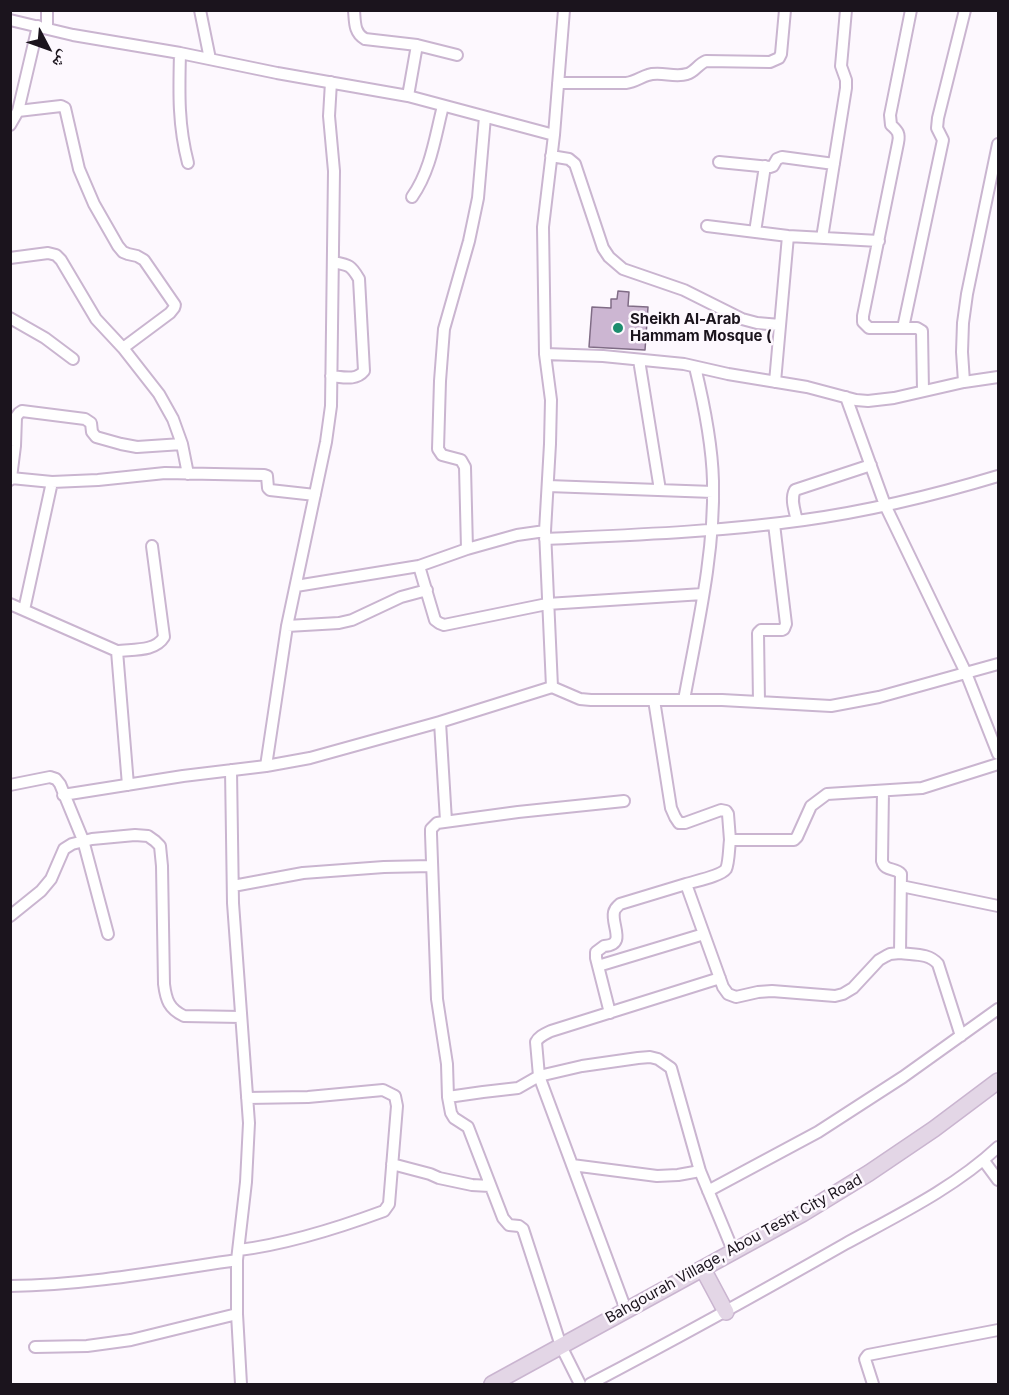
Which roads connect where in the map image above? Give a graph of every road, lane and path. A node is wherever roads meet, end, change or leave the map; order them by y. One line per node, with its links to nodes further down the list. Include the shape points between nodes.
1 (47, 10): 10 (street)
2 (200, 10): 14 (street)
3 (354, 10): 11 (street, via 356,30 361,37)
4 (564, 10): 16 (street)
5 (785, 10): 16 (street, via 781,54 770,62 706,61 683,75 651,74 626,83)
6 (846, 10): 27 (street, via 841,66 846,88)
7 (911, 10): 34 (street, via 890,115 899,137)
8 (965, 10): 39 (street, via 938,118 937,128 943,140)
9 (10, 20): 10 (street)
10 (43, 27): 12 (street); 19 (street)
11 (417, 45): 13 (street); 17 (street)
12 (180, 53): 14 (street); 26 (street, via 179,117)
13 (457, 54)
14 (210, 59): 15 (street)
15 (331, 82): 17 (street); 36 (street)
16 (558, 83): 22 (street)
17 (408, 96): 18 (street)
18 (443, 105): 20 (street); 29 (street, via 426,171)
19 (18, 111): 21 (street); 40 (street, via 65,108 79,169 98,212 118,246 144,260 175,305)
20 (485, 117): 22 (street); 68 (street, via 478,198 444,329 440,381 438,449 442,455 460,460 465,467)
21 (10, 125)
22 (554, 135): 24 (street)
23 (999, 144): 48 (street, via 967,294 962,352)
24 (551, 156): 38 (street, via 575,164 603,249 623,269 684,290 742,319); 41 (street, via 543,227)
25 (719, 162): 28 (street)
26 (188, 163)
27 (834, 164): 28 (street, via 782,157 773,166); 33 (street)
28 (765, 166): 31 (street)
29 (412, 197)
30 (707, 226): 31 (street)
31 (755, 232): 32 (street)
32 (788, 236): 33 (street); 38 (street)
33 (822, 238): 34 (street)
34 (879, 241): 39 (street, via 863,322 870,328)
35 (10, 258): 40 (street, via 56,255 96,319)
36 (333, 262): 45 (street); 45 (street, via 348,265 359,279 364,371 354,378)
37 (10, 318): 42 (street)
38 (780, 325): 47 (street)
39 (903, 328): 49 (street, via 922,331)
40 (123, 348): 51 (street, via 159,394)
41 (545, 354): 43 (street); 58 (street, via 551,400)
42 (73, 359)
43 (639, 360): 44 (street); 59 (street)
44 (695, 367): 47 (street); 60 (street, via 707,417)
45 (331, 376): 61 (street, via 330,415)
46 (999, 376): 48 (street)
47 (775, 382): 50 (street)
48 (964, 382): 49 (street)
49 (923, 391): 50 (street, via 868,401)
50 (846, 398): 53 (street)
51 (182, 444): 52 (street, via 121,444 96,437 91,423 85,419 22,411 17,415); 54 (street)
52 (13, 446): 56 (street)
53 (871, 465): 62 (street); 63 (street, via 795,490)
54 (188, 474): 57 (street); 61 (street, via 266,475 270,490)
55 (999, 476): 62 (street)
56 (11, 479): 57 (street)
57 (52, 482): 75 (street)
58 (548, 486): 59 (street); 66 (street)
59 (660, 490): 60 (street)
60 (713, 492): 65 (street)
61 (315, 495): 70 (street)
62 (885, 505): 63 (street); 79 (street)
63 (797, 521): 64 (street)
64 (774, 524): 65 (street); 83 (street, via 786,624 782,630 758,633)
65 (712, 529): 66 (street); 72 (street)
66 (545, 535): 68 (street, via 517,535); 74 (street)
67 (152, 546): 77 (street, via 164,637 150,648)
68 (467, 549): 69 (street)
69 (419, 566): 70 (street); 71 (street)
70 (296, 586): 76 (street)
71 (426, 590): 74 (street, via 435,620 444,625); 76 (street, via 352,620)
72 (703, 594): 74 (street); 82 (street)
73 (10, 604): 75 (street)
74 (547, 604): 80 (street)
75 (24, 610): 77 (street)
76 (287, 626): 87 (street)
77 (117, 651): 89 (street)
78 (999, 664): 79 (street)
79 (966, 673): 83 (street, via 879,697 831,705); 85 (street)
80 (552, 687): 81 (street, via 580,699); 84 (street)
81 (654, 700): 82 (street); 96 (street, via 675,818 685,823 726,811)
82 (684, 700): 83 (street)
83 (759, 702)
84 (440, 722): 87 (street, via 310,758); 94 (street)
85 (999, 754)
86 (999, 764): 91 (street, via 922,788)
87 (266, 766): 88 (street)
88 (231, 770): 89 (street); 99 (street)
89 (128, 784): 92 (street)
90 (10, 785): 92 (street, via 53,778)
91 (883, 791): 96 (street, via 827,794 811,806 794,840); 100 (street, via 882,861 884,867 901,874)
92 (63, 795): 95 (street)
93 (624, 801): 94 (street)
94 (446, 821): 97 (street, via 432,829)
95 (83, 840): 102 (street, via 64,849 51,879); 103 (street); 110 (street, via 135,835 148,837 160,846 164,984 169,1006 184,1016)
96 (730, 840): 98 (street, via 724,871)
97 (432, 866): 99 (street, via 303,873); 114 (street, via 437,999)
98 (686, 884): 104 (street); 106 (street, via 620,904 613,914 617,938 596,952)
99 (233, 886): 110 (street)
100 (901, 886): 101 (street); 105 (street)
101 (999, 906)
102 (10, 916)
103 (108, 934)
104 (704, 934): 106 (street); 107 (street)
105 (900, 953): 107 (street, via 879,960 853,988 835,996 772,991 736,997 728,994); 111 (street, via 927,956 938,963)
106 (598, 966): 109 (street)
107 (720, 978): 109 (street)
108 (999, 1009): 111 (street)
109 (610, 1013): 112 (street, via 537,1039)
110 (241, 1017): 115 (street)
111 (961, 1036): 123 (street, via 818,1132)
112 (539, 1076): 114 (street, via 518,1088); 119 (street); 120 (street, via 638,1058 658,1059 671,1068)
113 (999, 1081): 124 (street, Bahgourah Village, Abou Tesht City Road, via 869,1173)
114 (448, 1097): 122 (street, via 454,1118 468,1127)
115 (247, 1098): 118 (street, via 388,1092 397,1100); 125 (street, via 248,1149)
116 (999, 1147): 117 (street)
117 (984, 1161): 121 (street); 129 (street, via 906,1211)
118 (392, 1164): 122 (street, via 439,1178); 125 (street, via 389,1204 384,1211)
119 (572, 1165): 120 (street, via 657,1176); 128 (street)
120 (700, 1171): 123 (street)
121 (999, 1180)
122 (490, 1186): 132 (street, via 502,1218 508,1225 523,1229)
123 (708, 1191): 124 (street)
124 (734, 1252): 126 (street, Bahgourah Village, Abou Tesht City Road)
125 (238, 1255): 127 (street, via 88,1282); 130 (street)
126 (703, 1269): 128 (street, Bahgourah Village, Abou Tesht City Road); 129 (street)
127 (10, 1286)
128 (626, 1310): 132 (street, Bahgourah Village, Abou Tesht City Road)
129 (726, 1312): 137 (street)
130 (237, 1314): 133 (street, via 131,1341); 134 (street)
131 (999, 1330): 138 (street, via 868,1355)
132 (561, 1346): 135 (street, Bahgourah Village, Abou Tesht City Road); 136 (street)
133 (34, 1347)
134 (241, 1384)
135 (492, 1384)
136 (580, 1384)
137 (590, 1384)
138 (873, 1384)

